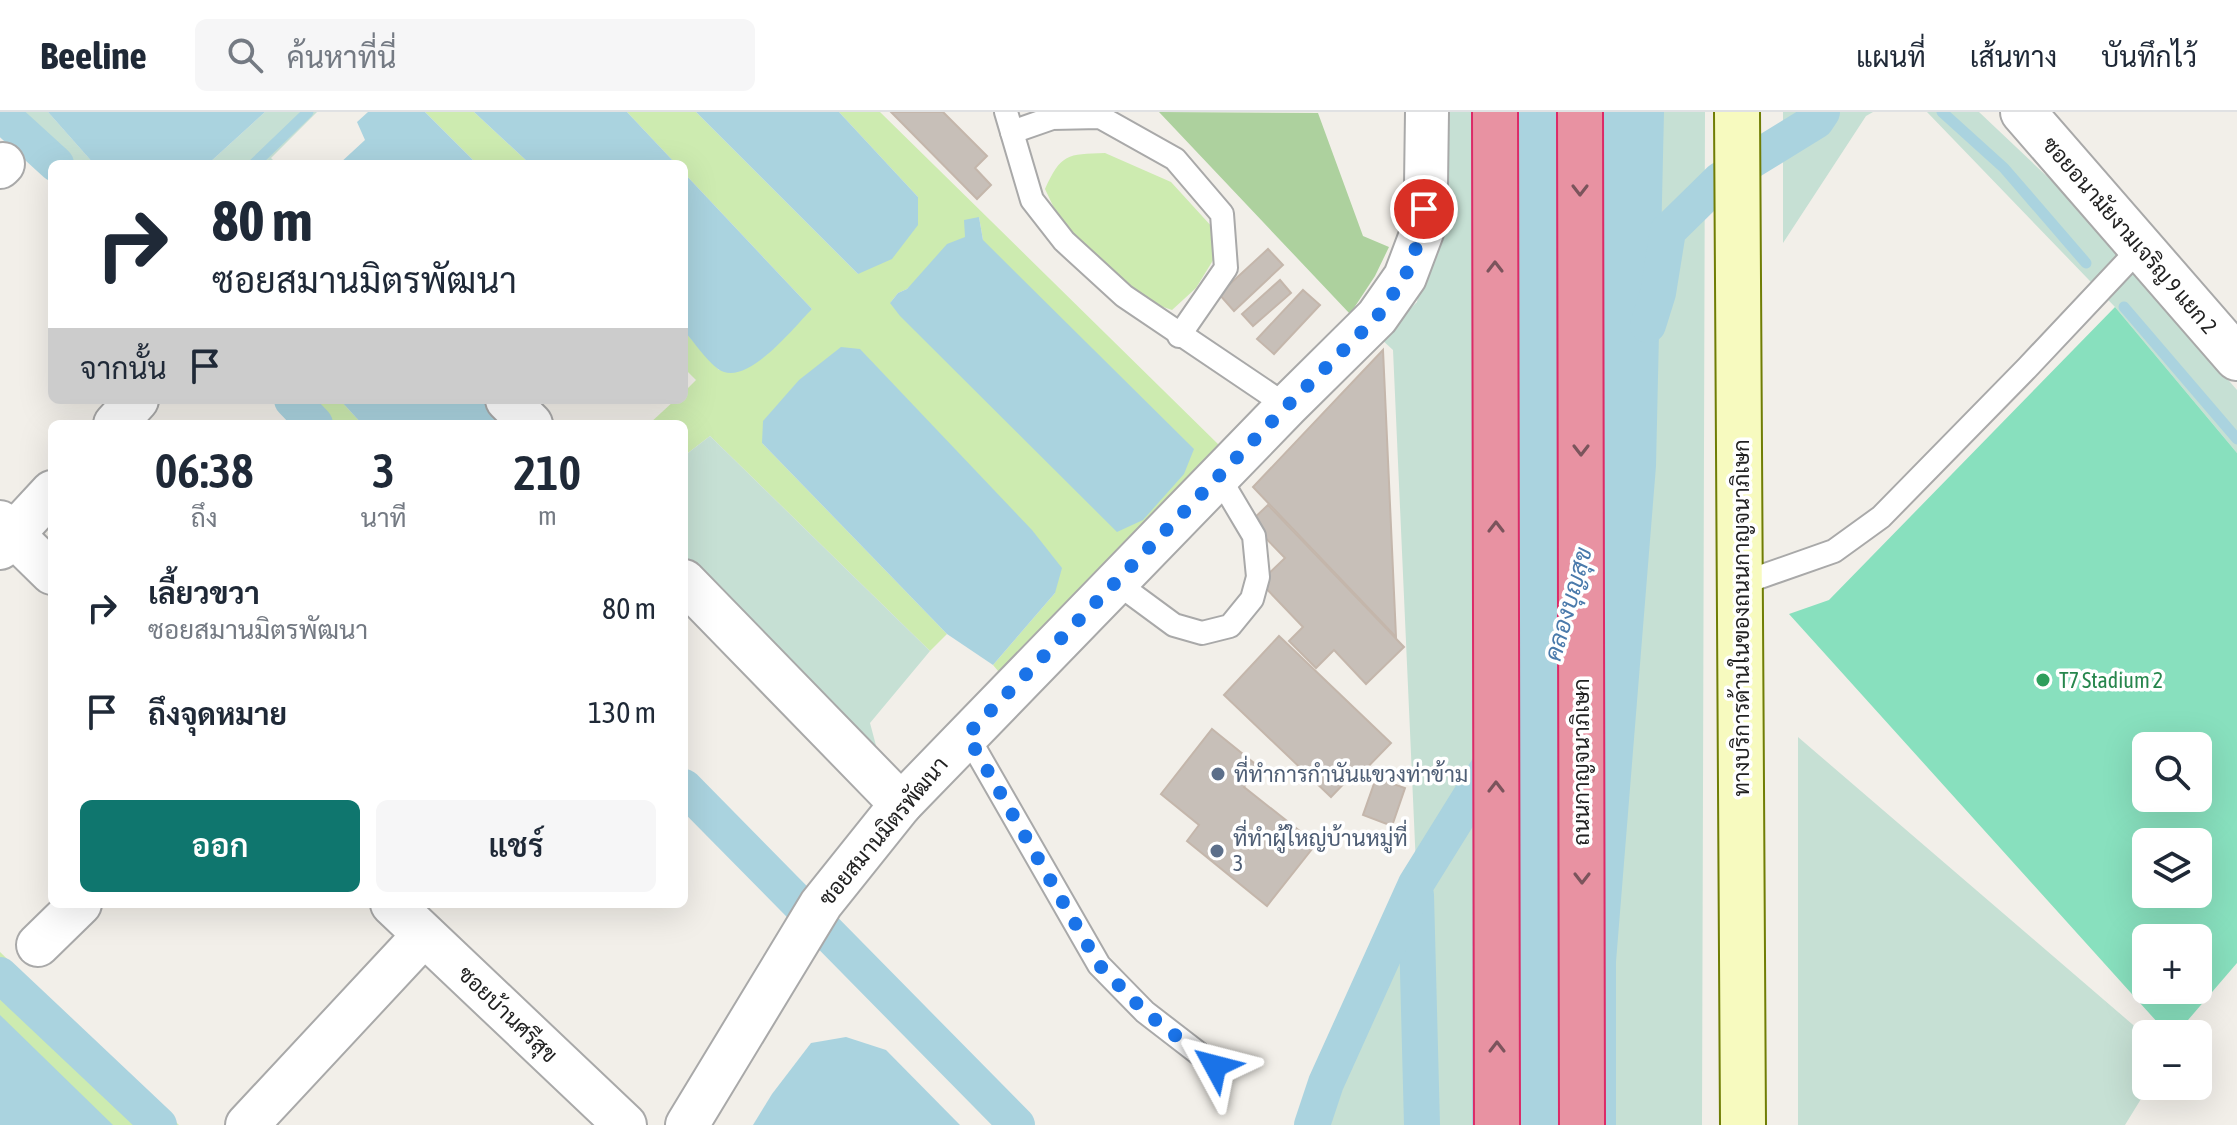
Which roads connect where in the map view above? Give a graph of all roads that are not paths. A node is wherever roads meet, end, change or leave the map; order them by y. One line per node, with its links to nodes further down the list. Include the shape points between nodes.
1 (1427, 112): 12 (street, ซอยสมานมิตรพัฒนา, via 1422,232 1405,277 1377,317)
2 (1495, 112): 32 (highway, one-way to 2)
3 (1580, 112): 33 (highway, ถนนกาญจนาภิเษก, one-way to 33)
4 (1737, 112): 20 (main road, ทางบริการด้านในของถนนกาญจนาภิเษก)
5 (2023, 112): 7 (street, ซอยอนามัยงามเจริญ 9 แยก 2)
6 (1009, 122): 8 (lane, via 1032,200 1064,241 1124,296); 8 (lane, via 1100,117 1175,159 1222,214 1226,268)
7 (2141, 247): 9 (street, ซอยอนามัยงามเจริญ 9 แยก 2); 20 (lane, via 1881,517 1834,551)
8 (1179, 336): 12 (lane)
9 (2237, 358)
10 (133, 404): 13 (street)
11 (511, 404): 14 (street)
12 (1287, 406): 15 (street, ซอยสมานมิตรพัฒนา)
13 (119, 420)
14 (527, 420)
15 (1219, 477): 19 (street, ซอยสมานมิตรพัฒนา); 19 (lane, via 1254,536 1258,577 1252,599 1230,626 1202,633 1174,625)
16 (48, 496): 17 (street)
17 (4, 535): 18 (street)
18 (48, 570)
19 (1117, 583): 22 (street, ซอยสมานมิตรพัฒนา)
20 (1740, 584): 34 (main road, ทางบริการด้านในของถนนกาญจนาภิเษก)
21 (688, 585): 23 (street)
22 (967, 735): 23 (street, ซอยสมานมิตรพัฒนา); 28 (lane, via 1099,965 1145,1012)
23 (901, 804): 31 (street, ซอยสมานมิตรพัฒนา, via 813,916)
24 (76, 908): 27 (street)
25 (396, 908): 26 (street, ซอยบ้านศรีสุข)
26 (424, 935): 29 (street, ซอยบ้านศรีสุข); 30 (street)
27 (38, 945)
28 (1215, 1066)
29 (618, 1123)
30 (247, 1125)
31 (687, 1125)
32 (1497, 1125)
33 (1582, 1125)
34 (1743, 1125)

